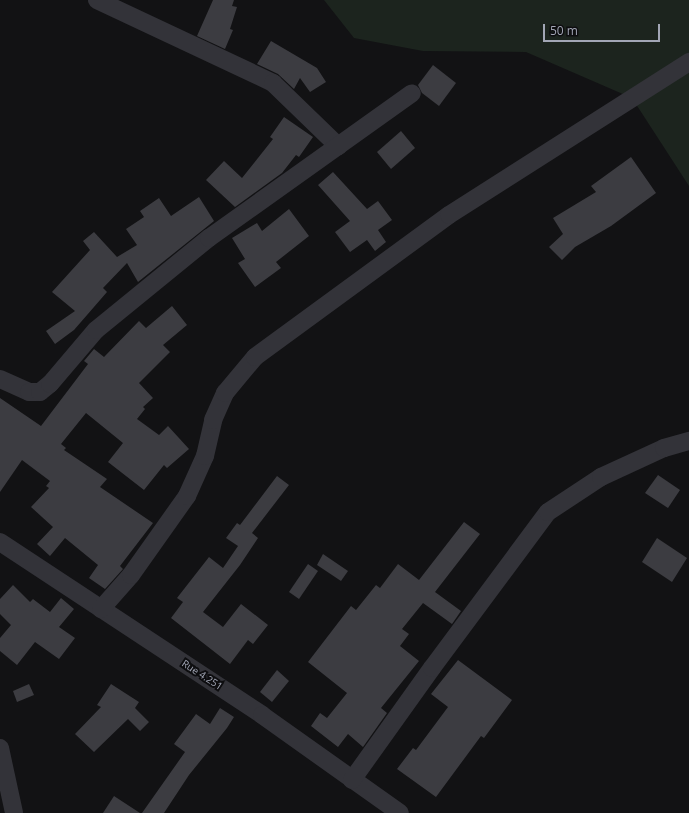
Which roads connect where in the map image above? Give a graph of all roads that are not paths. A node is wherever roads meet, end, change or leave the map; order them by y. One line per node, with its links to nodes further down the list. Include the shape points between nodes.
1 (97, 0): 4 (street, via 273,83)
2 (689, 62): 8 (street, via 448,215 255,357 225,393 213,420 205,456 187,496 131,575)
3 (412, 93): 4 (street)
4 (338, 146): 5 (street, via 209,238 96,330 50,384 40,392 29,392)
5 (0, 379)
6 (689, 441): 10 (street, via 664,448 601,477 548,512)
7 (0, 542): 8 (street, Rue 4.251)
8 (101, 609): 10 (street, Rue 4.251, via 262,714)
9 (0, 748): 11 (street)
10 (352, 780): 12 (street, Rue 4.251)
11 (14, 813)
12 (400, 813)

